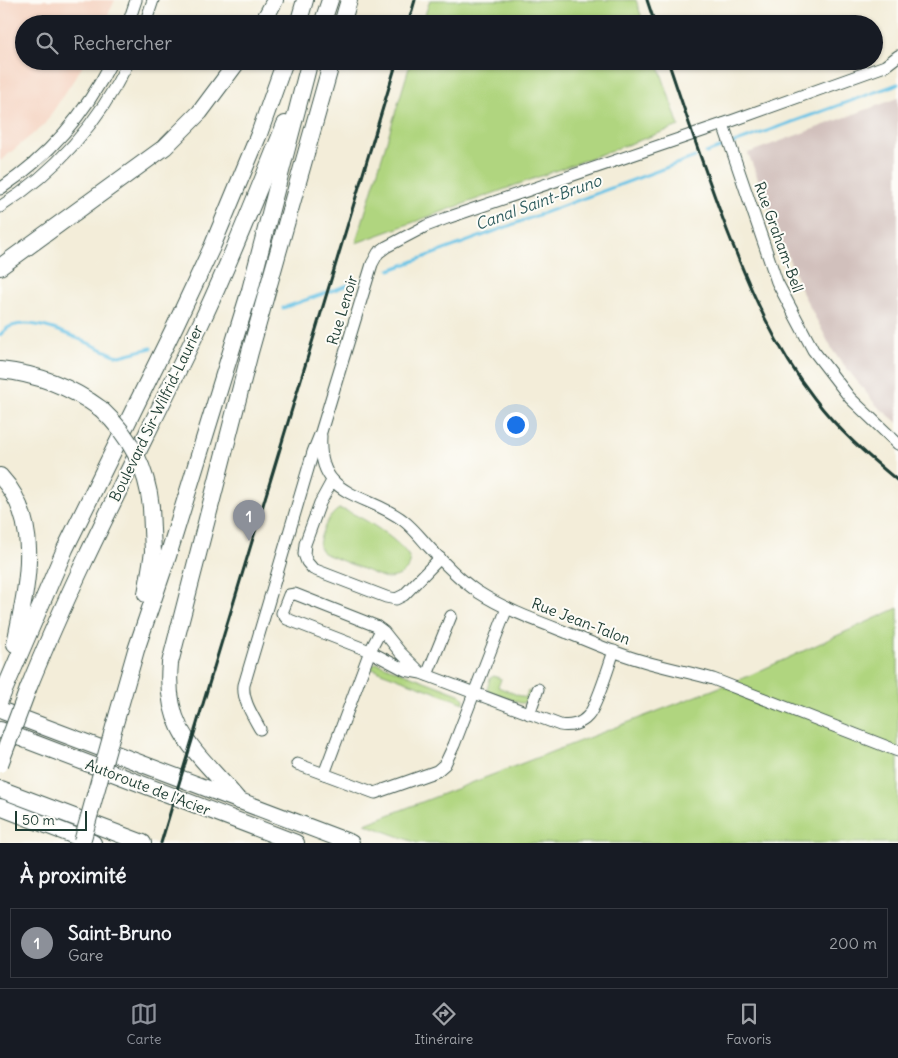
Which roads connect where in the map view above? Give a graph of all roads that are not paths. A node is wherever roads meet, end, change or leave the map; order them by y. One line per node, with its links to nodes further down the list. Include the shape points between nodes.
1 (136, 0): 7 (street)
2 (153, 0): 8 (street)
3 (275, 0): 9 (highway)
4 (305, 0): 10 (highway)
5 (330, 0): 11 (highway)
6 (349, 0): 12 (highway)
7 (131, 15)
8 (148, 15)
9 (267, 15)
10 (301, 15)
11 (325, 15)
12 (345, 15)
13 (898, 56): 14 (street, Rue Lenoir)
14 (883, 67)
15 (107, 70): 24 (street, via 93,95 60,137 33,164)
16 (124, 70): 25 (street, via 103,108 73,146 43,176)
17 (231, 70): 26 (highway, via 200,112 165,147)
18 (282, 70): 42 (highway, Boulevard Sir-Wilfrid-Laurier, via 209,254 61,558)
19 (307, 70): 51 (highway, Boulevard Sir-Wilfrid-Laurier, bridge, via 220,280 86,556 28,688)
20 (308, 70): 38 (highway, via 250,290)
21 (329, 70): 55 (highway, via 250,352 170,664 170,700 180,730 197,755)
22 (874, 70): 23 (street, Rue Lenoir)
23 (723, 124): 28 (street, Rue Lenoir, via 447,218 400,239 378,253); 29 (street, Rue Graham-Bell, via 777,282 813,350 850,398)
24 (0, 189)
25 (0, 207)
26 (0, 267)
27 (0, 370): 38 (highway, bridge, via 57,383 75,392 101,409 135,451 146,478 153,535 152,562)
28 (321, 432): 31 (street, via 324,463); 34 (street, Rue Lenoir)
29 (898, 444)
30 (0, 476): 42 (highway, via 15,495 23,513 28,552 26,585)
31 (332, 480): 32 (street, via 320,503); 33 (street, Rue Jean-Talon, via 348,493 403,520)
32 (304, 550): 33 (street, via 313,569 396,599 404,595); 34 (street, via 288,554)
33 (440, 558): 35 (street, Rue Jean-Talon, via 477,591)
34 (280, 561): 48 (street, Rue Lenoir, via 243,687)
35 (507, 608): 40 (street, Rue Jean-Talon); 44 (street)
36 (451, 616): 41 (street)
37 (381, 630): 39 (street); 39 (street, via 370,622 296,594 288,596 282,613 287,619); 41 (street)
38 (136, 650): 57 (highway, bridge)
39 (370, 651): 41 (street, via 405,670); 53 (street)
40 (614, 651): 47 (street, via 591,713 583,721 563,726); 50 (street, Rue Jean-Talon, via 713,679)
41 (424, 674): 44 (street)
42 (8, 681): 45 (highway, Boulevard Sir-Wilfrid-Laurier)
43 (538, 689): 47 (street)
44 (475, 693): 47 (street); 53 (street, via 448,759 437,772 376,793)
45 (0, 700)
46 (0, 710): 55 (highway)
47 (529, 714)
48 (260, 729)
49 (0, 730): 60 (highway, Autoroute de l'Acier)
50 (898, 750)
51 (0, 764)
52 (297, 764): 53 (street)
53 (324, 774)
54 (0, 788): 59 (highway)
55 (239, 801): 61 (highway)
56 (0, 807): 58 (highway)
57 (82, 843)
58 (94, 843)
59 (143, 843)
60 (296, 843)
61 (351, 843)

